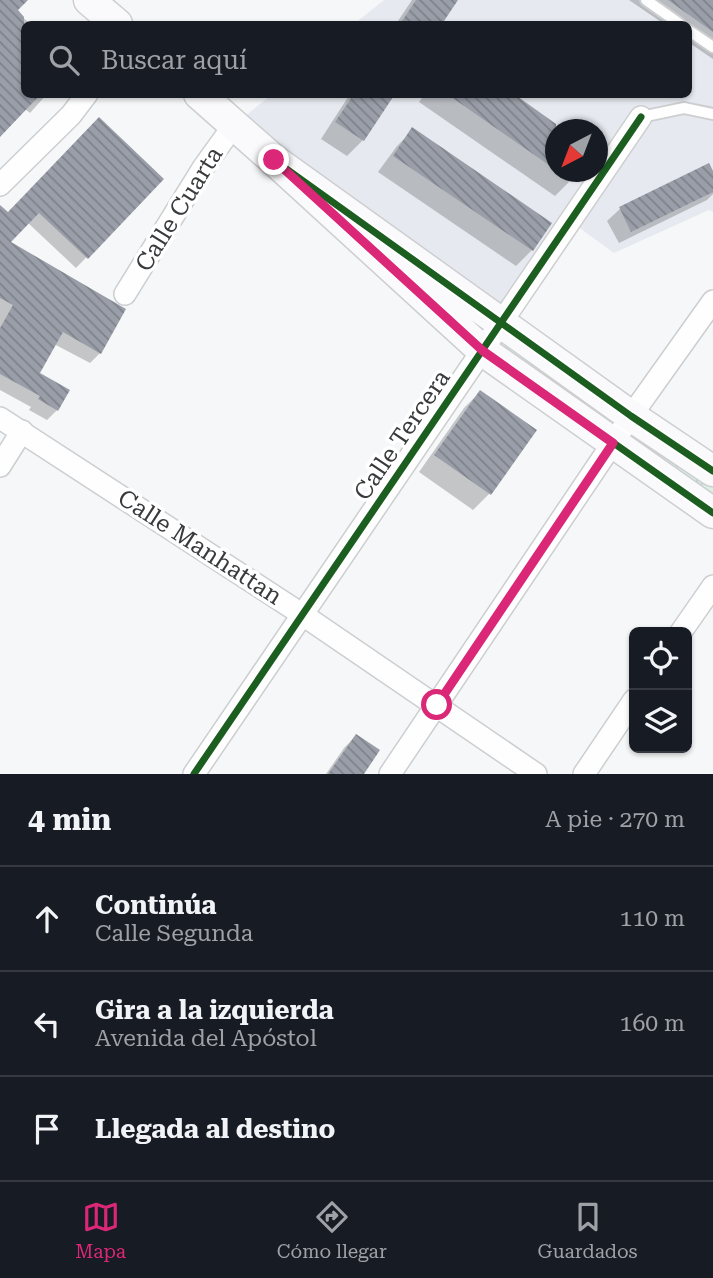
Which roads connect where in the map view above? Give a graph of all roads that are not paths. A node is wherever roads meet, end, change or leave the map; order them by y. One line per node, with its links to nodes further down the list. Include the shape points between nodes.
1 (646, 0): 2 (lane)
2 (676, 21)
3 (692, 33): 4 (lane)
4 (713, 47)
5 (84, 98): 11 (street)
6 (204, 98): 9 (street)
7 (713, 114): 8 (lane, via 684,108)
8 (642, 117): 14 (street, Calle Tercera)
9 (234, 125): 10 (street); 12 (street, Calle Cuarta)
10 (274, 160): 14 (street); 15 (street)
11 (0, 185)
12 (125, 293)
13 (713, 301): 16 (street)
14 (500, 324): 15 (street, Calle Tercera); 16 (street)
15 (483, 351): 19 (street); 24 (street, Calle Tercera)
16 (631, 416): 19 (street); 21 (street)
17 (0, 418): 18 (street, Calle Manhattan)
18 (22, 431): 20 (street); 24 (street, Calle Manhattan)
19 (613, 443): 22 (street); 26 (street)
20 (0, 466)
21 (713, 471)
22 (713, 513)
23 (713, 586): 25 (street)
24 (303, 615): 26 (street, Calle Manhattan); 28 (street, Calle Tercera)
25 (684, 627)
26 (437, 705): 29 (street); 30 (street, Calle Manhattan)
27 (629, 708): 31 (street)
28 (194, 774)
29 (390, 774)
30 (536, 774)
31 (584, 774)

